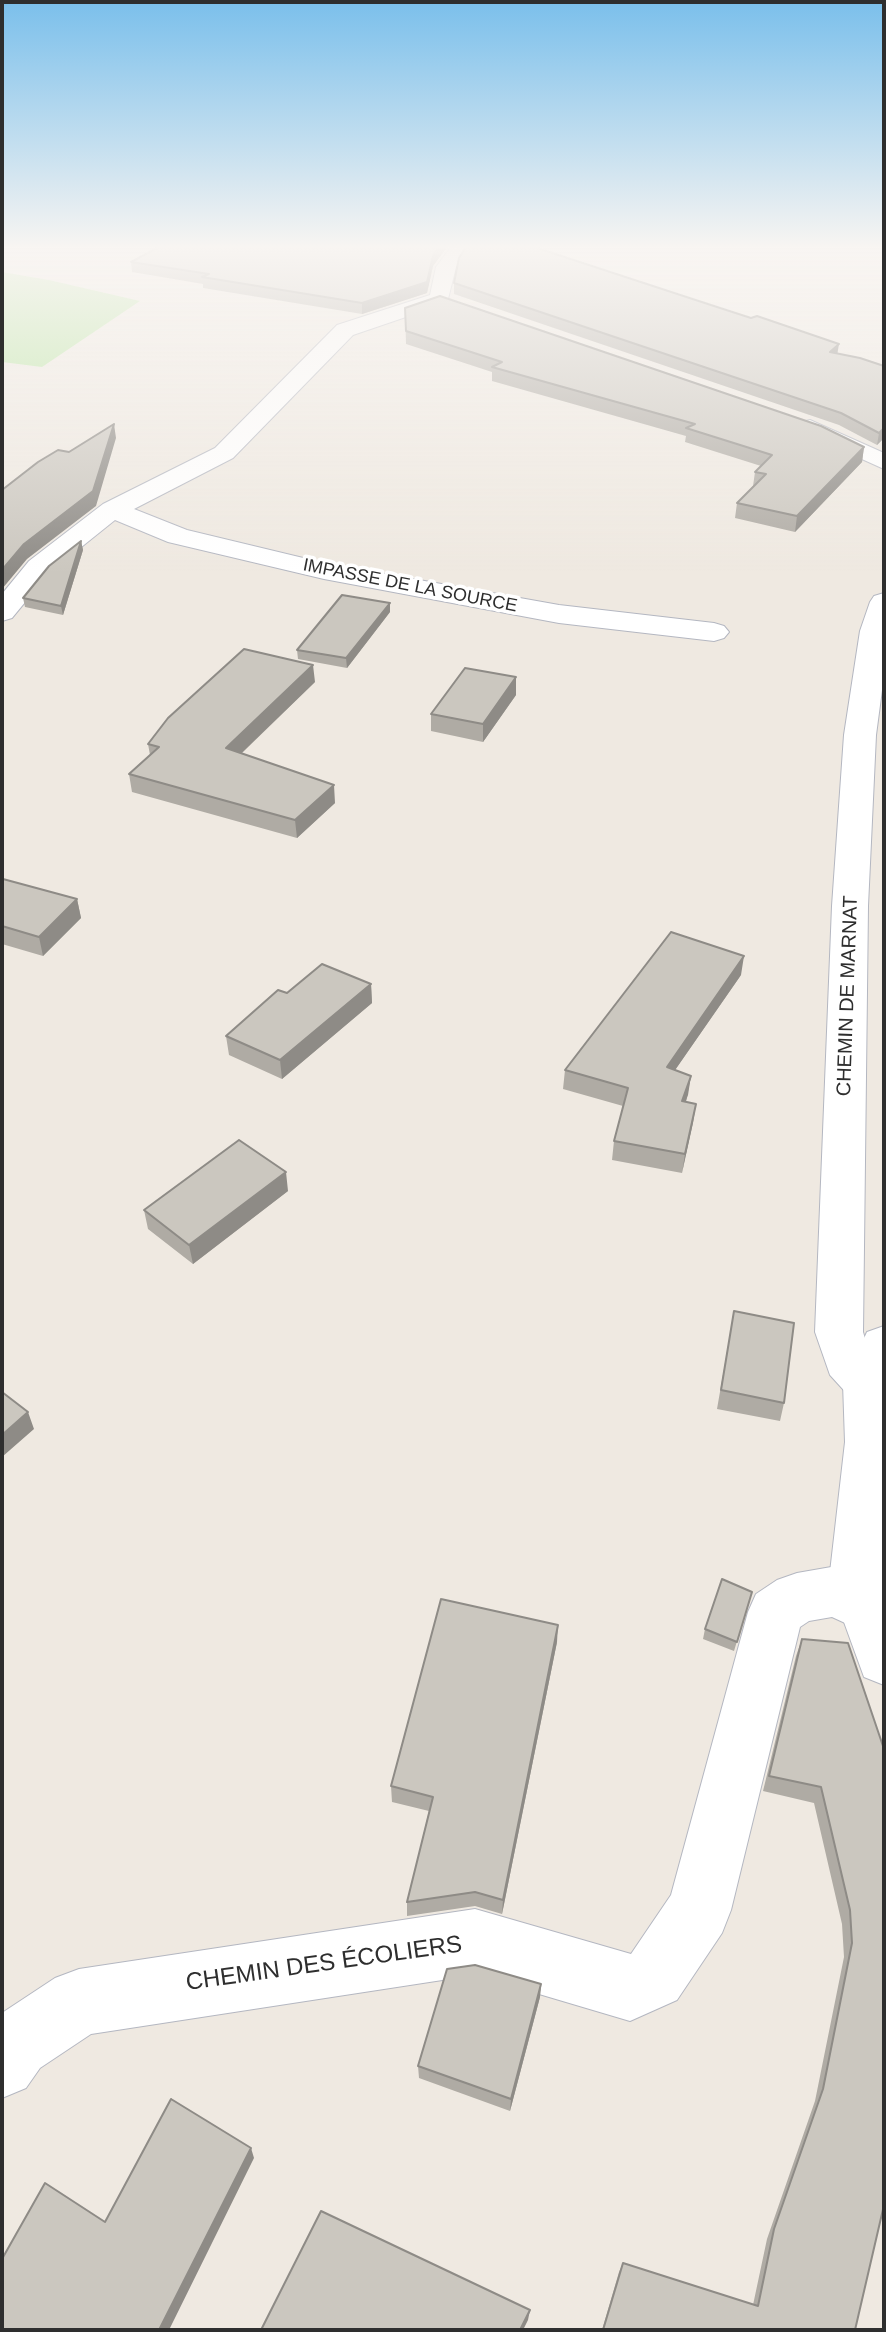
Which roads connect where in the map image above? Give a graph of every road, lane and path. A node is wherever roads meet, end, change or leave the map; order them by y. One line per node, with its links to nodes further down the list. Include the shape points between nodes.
1 (320, 356): 4 (street, via 224,453)
2 (785, 418): 3 (street, via 829,433)
3 (884, 462)
4 (112, 510): 6 (street, via 39,567); 7 (street, IMPASSE DE LA SOURCE, via 178,536 324,571 559,614)
5 (884, 602): 8 (street, CHEMIN DE MARNAT, via 860,735 839,1332 847,1361)
6 (2, 612)
7 (714, 632)
8 (876, 1364): 9 (street, via 857,1581)
9 (875, 1633): 10 (street, CHEMIN DES ÉCOLIERS, via 837,1591 797,1598 776,1612 699,1910 654,1977 630,1988 475,1942 79,2002 16,2044)
10 (2, 2064)

